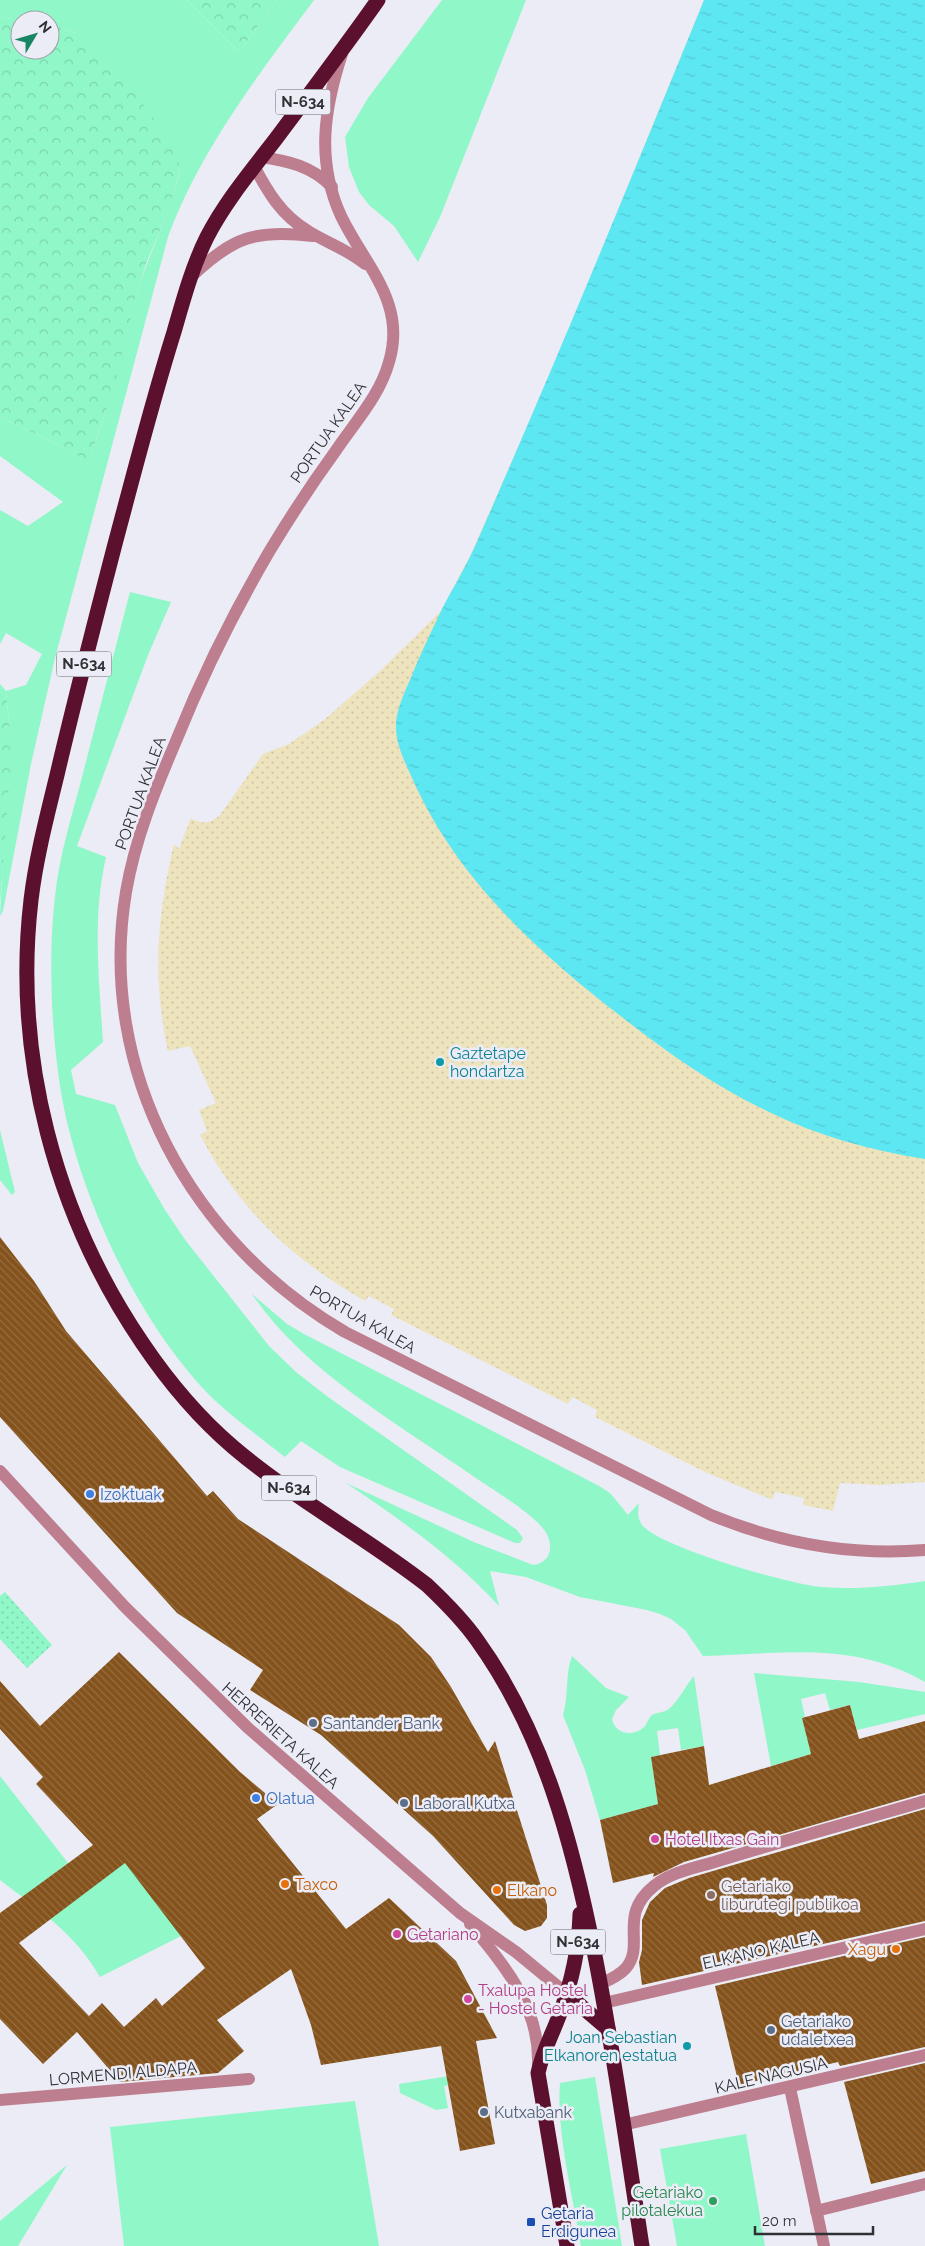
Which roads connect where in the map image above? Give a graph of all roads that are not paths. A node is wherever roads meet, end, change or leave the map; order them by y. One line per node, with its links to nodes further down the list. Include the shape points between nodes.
1 (378, 0): 2 (highway, N-634)
2 (345, 47): 3 (highway, N-634); 4 (street, PORTUA KALEA, via 331,87 326,122 326,161)
3 (258, 161): 4 (street, via 302,166); 5 (street, via 270,194 284,213); 6 (highway, N-634, via 216,220)
4 (332, 187): 7 (street, PORTUA KALEA, via 341,215)
5 (318, 236): 6 (street, via 278,233 248,238 229,246); 7 (street, via 350,252)
6 (192, 276): 11 (highway, N-634, via 150,411 74,703 34,875 28,942 28,993 32,1047 45,1128 63,1189 97,1265 139,1338 180,1392 246,1458 427,1585 478,1641 530,1733 558,1806)
7 (375, 276): 9 (street, PORTUA KALEA, via 386,294 393,323 392,352 383,380 293,514 235,614 208,666 170,754 134,856 123,914 121,980 138,1070 164,1142 195,1194 234,1244 277,1285 363,1342 745,1529 819,1546 873,1551)
8 (0, 1471): 12 (street, HERRERIETA KALEA, via 125,1607 208,1690 293,1769)
9 (925, 1550)
10 (925, 1801): 14 (street, via 667,1878 638,1903 632,1950 626,1968)
11 (581, 1888): 14 (highway, N-634); 15 (highway, N-634, via 579,1936 574,1973)
12 (460, 1913): 15 (street, HERRERIETA KALEA, via 522,1956); 19 (street, via 520,1989 534,2026 539,2054)
13 (925, 1929): 16 (street, ELKANO KALEA)
14 (600, 1984): 16 (highway, N-634)
15 (567, 1994): 17 (highway); 19 (highway, N-634)
16 (604, 2003): 17 (highway, N-634)
17 (608, 2029): 23 (highway, N-634)
18 (925, 2055): 21 (street, KALE NAGUSIA)
19 (538, 2074): 26 (highway, N-634)
20 (249, 2079): 22 (street, LORMENDI ALDAPA)
21 (790, 2088): 23 (street, KALE NAGUSIA); 25 (street)
22 (0, 2100)
23 (623, 2125): 27 (highway, N-634)
24 (925, 2184): 25 (street)
25 (816, 2211): 28 (street)
26 (567, 2246)
27 (642, 2246)
28 (824, 2246)

